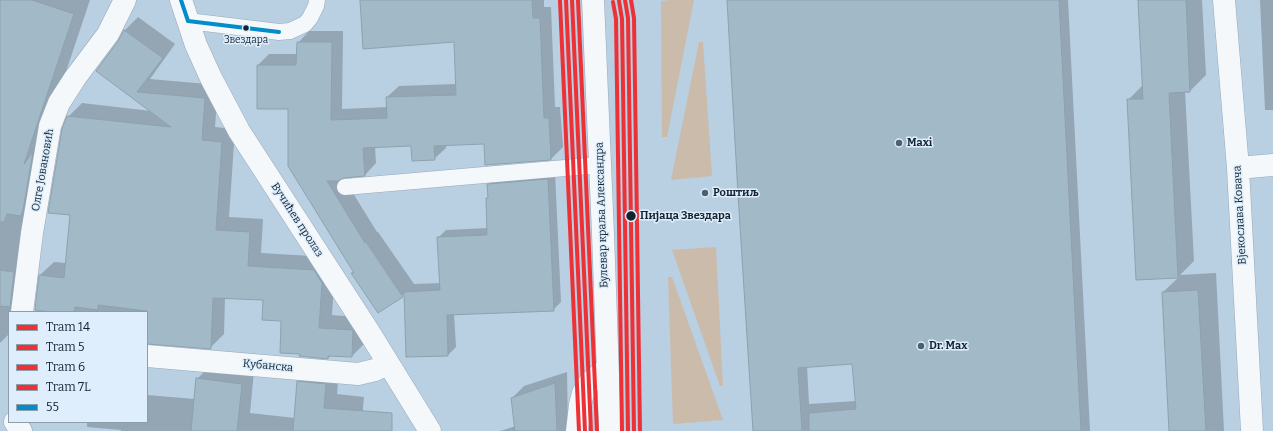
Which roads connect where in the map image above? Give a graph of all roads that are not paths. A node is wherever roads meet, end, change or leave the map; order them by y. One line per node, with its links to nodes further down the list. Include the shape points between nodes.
1 (124, 0): 11 (street, Олге Јовановић, via 108,34 59,103 50,126)
2 (181, 0): 6 (street, Вучићев пролаз)
3 (317, 0): 6 (lane, via 308,21 290,31)
4 (593, 0): 7 (street, Булевар краља Александра)
5 (1224, 0): 9 (street, Вјекослава Ковача)
6 (188, 21): 13 (street, Вучићев пролаз, via 211,78 239,131)
7 (600, 165): 10 (lane); 14 (street, Булевар краља Александра)
8 (1273, 166): 9 (street)
9 (1238, 168): 18 (street, Вјекослава Ковача)
10 (345, 187)
11 (22, 311)
12 (148, 356): 13 (street, Кубанска, via 358,374)
13 (388, 364): 15 (street, Вучићев пролаз)
14 (607, 369): 16 (street, via 589,384 583,393); 17 (street, Булевар краља Александра)
15 (430, 431)
16 (577, 431)
17 (610, 431)
18 (1252, 431)

